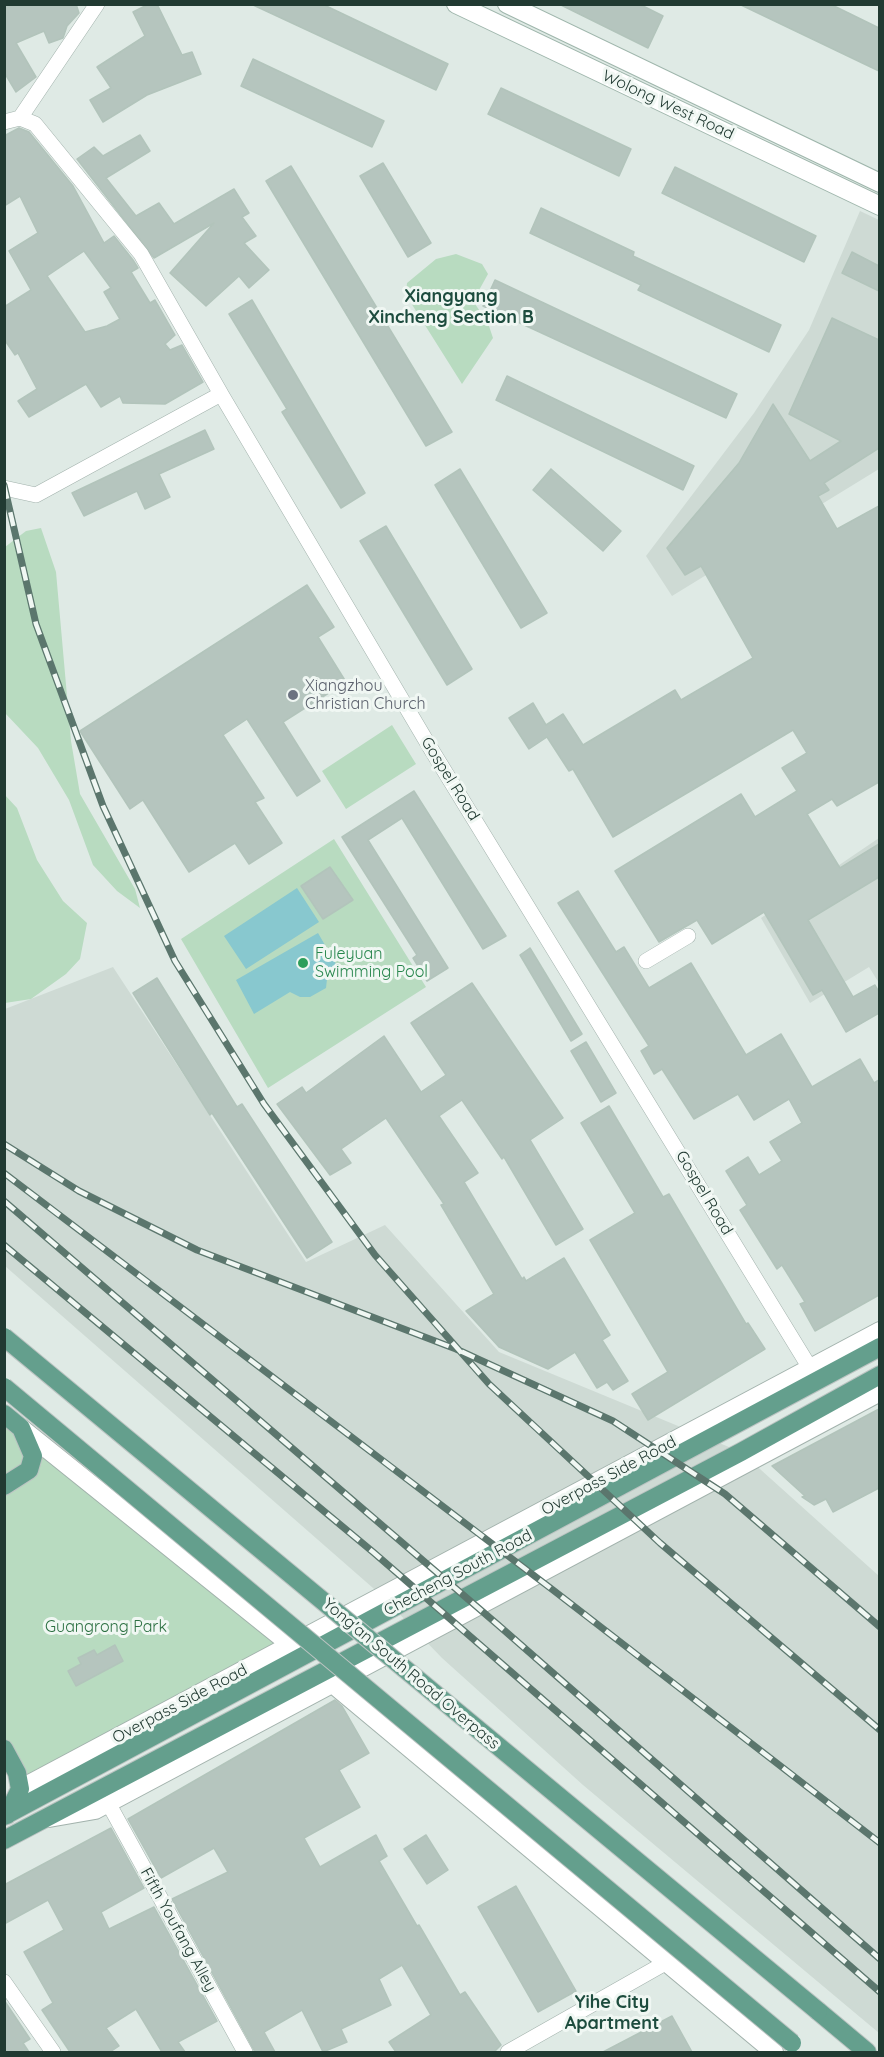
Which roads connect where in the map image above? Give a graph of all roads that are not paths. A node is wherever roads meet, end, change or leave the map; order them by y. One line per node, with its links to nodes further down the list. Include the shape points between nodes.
1 (98, 4): 4 (street)
2 (456, 4): 7 (street, Wolong West Road)
3 (507, 4): 6 (street, Wolong West Road)
4 (21, 118): 5 (street); 8 (street, Gospel Road, via 35,124 141,254)
5 (4, 122)
6 (879, 183)
7 (879, 206)
8 (221, 394): 9 (street, via 36,495); 15 (street, Gospel Road, via 431,749)
9 (4, 488)
10 (688, 936): 11 (street)
11 (646, 961)
12 (879, 1331): 15 (street, Overpass Side Road)
13 (4, 1337): 37 (main road, Yong'an South Road Overpass, bridge)
14 (879, 1347): 27 (main road, Checheng South Road)
15 (810, 1368): 22 (street, Overpass Side Road)
16 (879, 1375): 28 (main road, Checheng South Road, via 741,1452)
17 (4, 1387): 32 (main road, bridge)
18 (879, 1392): 23 (street)
19 (4, 1414): 20 (main road)
20 (21, 1428): 21 (main road, via 33,1456 29,1470); 22 (street)
21 (4, 1485)
22 (291, 1645): 25 (street, Overpass Side Road)
23 (333, 1684): 28 (street, via 95,1810); 30 (street)
24 (4, 1749): 25 (main road, via 17,1773)
25 (20, 1789): 27 (main road)
26 (111, 1808): 34 (street, Fifth Youfang Alley)
27 (6, 1815)
28 (47, 1818): 29 (main road, Checheng South Road)
29 (4, 1840)
30 (667, 1962): 35 (street); 36 (street)
31 (4, 1982): 33 (street)
32 (797, 2048)
33 (52, 2052)
34 (246, 2052)
35 (508, 2052)
36 (774, 2052)
37 (867, 2052)

